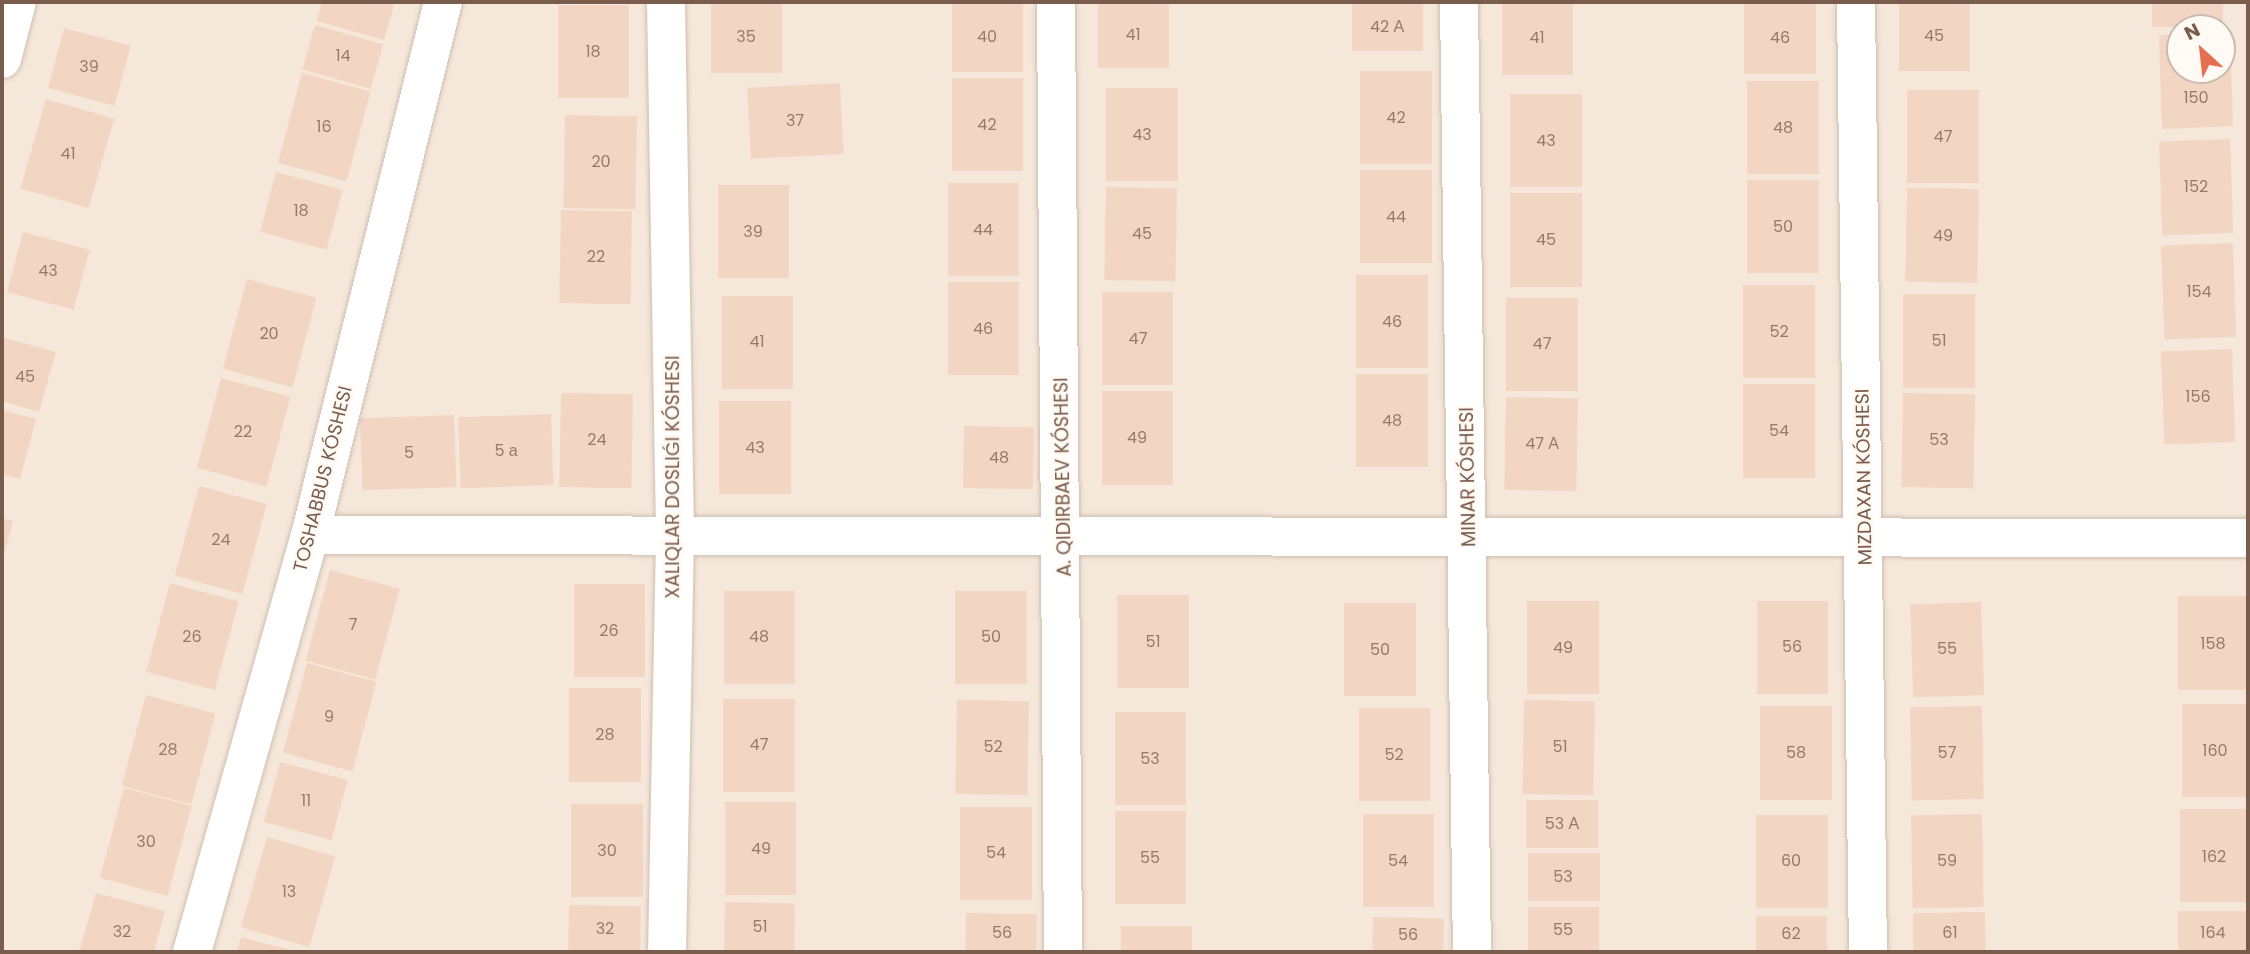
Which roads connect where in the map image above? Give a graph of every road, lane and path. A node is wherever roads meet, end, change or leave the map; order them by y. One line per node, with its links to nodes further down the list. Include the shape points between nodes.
1 (17, 2): 7 (street)
2 (443, 2): 8 (street, TOSHABBUS KÓSHESI)
3 (666, 2): 10 (street)
4 (1056, 2): 11 (street)
5 (1459, 2): 12 (street, MINAR KÓSHESI)
6 (1856, 2): 9 (street, MIZDAXAN KÓSHESI)
7 (2, 60)
8 (310, 534): 10 (street); 14 (street, TOSHABBUS KÓSHESI)
9 (1866, 534): 12 (street); 13 (street); 18 (street, MIZDAXAN KÓSHESI)
10 (675, 536): 11 (street); 15 (street)
11 (1064, 536): 12 (street); 16 (street)
12 (1469, 538): 17 (street, MINAR KÓSHESI)
13 (2248, 538)
14 (192, 952)
15 (667, 952)
16 (1063, 952)
17 (1472, 952)
18 (1868, 952)

